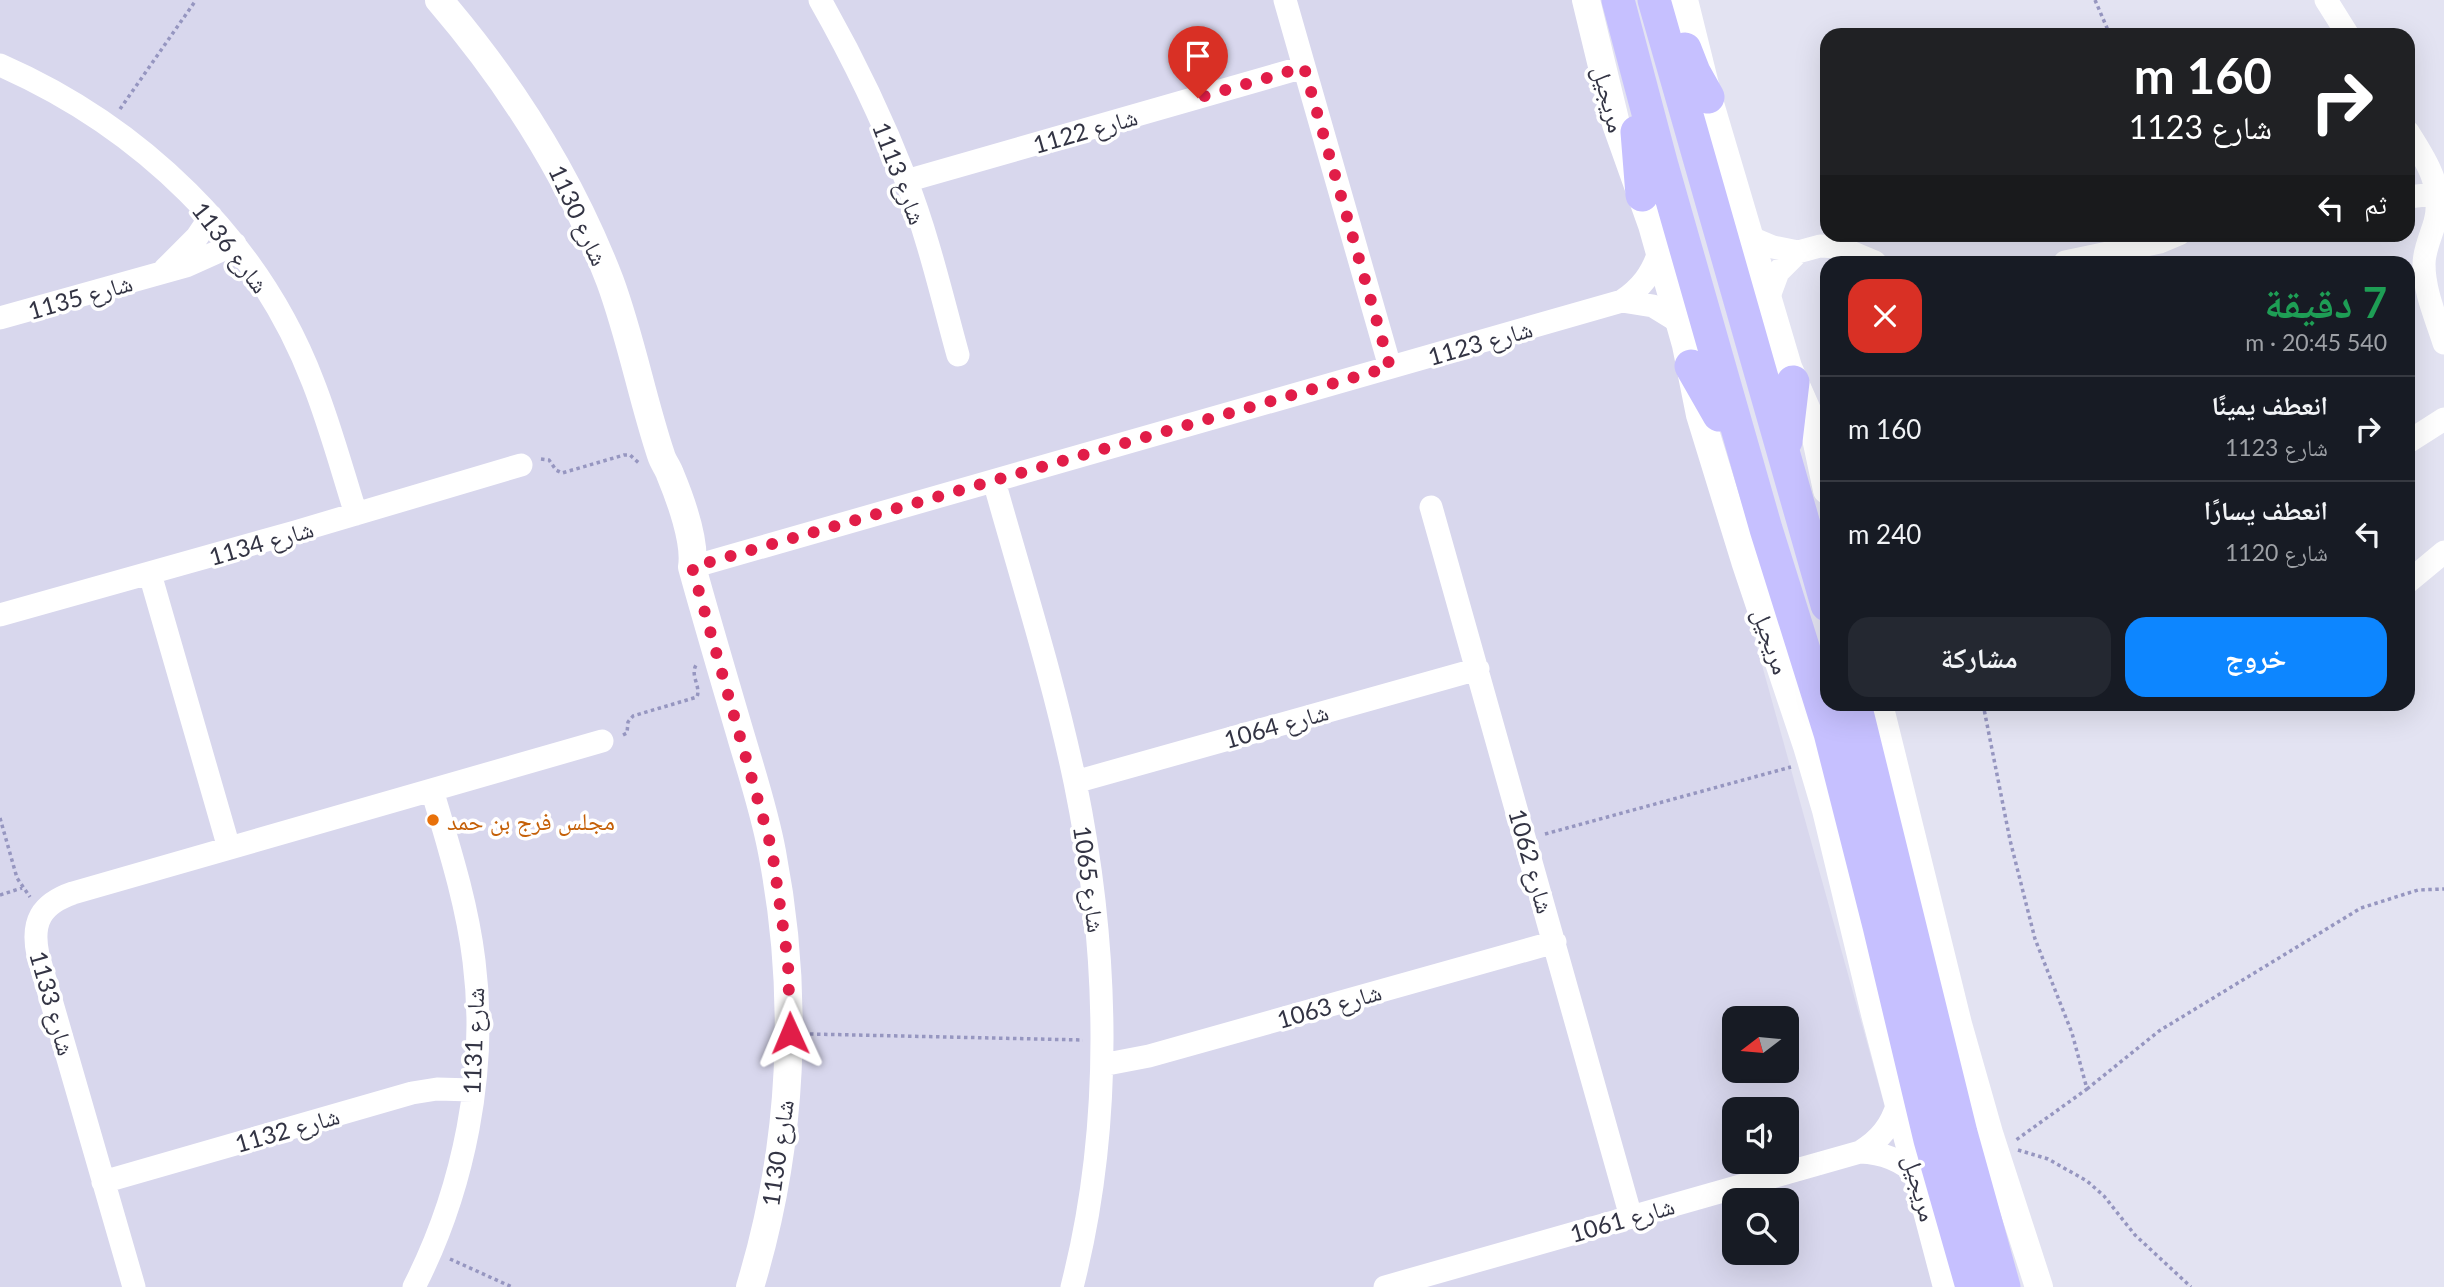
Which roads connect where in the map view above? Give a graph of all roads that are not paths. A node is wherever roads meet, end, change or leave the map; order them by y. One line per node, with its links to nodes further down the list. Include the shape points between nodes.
1 (439, 0): 48 (street, شارع 1130, via 504,82 563,178 610,281 662,458 676,488)
2 (820, 0): 16 (street, شارع 1113, via 876,109)
3 (1285, 0): 13 (street)
4 (1586, 0): 18 (street, مريجيل, via 1616,124)
5 (1608, 0): 18 (main road, via 1636,126)
6 (1618, 0): 46 (main road, مريجيل)
7 (1654, 0): 40 (main road)
8 (1670, 0): 14 (main road, via 1694,72)
9 (1684, 0): 14 (street)
10 (2326, 0): 11 (street)
11 (2344, 28)
12 (0, 65): 20 (street, شارع 1136, via 42,83 109,125 161,165)
13 (1304, 67): 16 (street, شارع 1122); 36 (street)
14 (1708, 97): 21 (street)
15 (2415, 143): 17 (street)
16 (906, 181): 34 (street, شارع 1113)
17 (2441, 193): 19 (street); 33 (street, via 2424,262 2426,287)
18 (1642, 195): 24 (street, مريجيل)
19 (2415, 196)
20 (211, 216): 23 (street, شارع 1136); 28 (street, شارع 1135, via 188,247)
21 (1749, 237): 25 (street); 29 (street)
22 (2160, 242): 27 (street)
23 (234, 244): 28 (street, شارع 1135, via 211,257); 45 (street, شارع 1136, via 288,327 313,380)
24 (1659, 252): 30 (street, شارع 1123, via 1645,280); 32 (street, مريجيل)
25 (1798, 252): 26 (street, via 1839,247); 29 (street, via 1778,272)
26 (1861, 256)
27 (2094, 256)
28 (159, 273): 31 (street, شارع 1135)
29 (1768, 299): 37 (street)
30 (1622, 301): 32 (street, شارع 1123, via 1653,306); 36 (street, شارع 1123)
31 (0, 318)
32 (1679, 322): 35 (street, مريجيل)
33 (2442, 330)
34 (958, 355)
35 (1691, 366): 46 (main road, via 1719,416); 65 (street, مريجيل, via 1711,451 1812,761)
36 (1390, 367): 43 (street, شارع 1123)
37 (1793, 382): 40 (main road); 41 (street, via 1813,424)
38 (2444, 419): 39 (street)
39 (2415, 438)
40 (1784, 454): 51 (main road)
41 (1820, 457)
42 (521, 465): 45 (street, شارع 1134)
43 (994, 481): 48 (street, شارع 1123); 59 (street, شارع 1065)
44 (1431, 507): 53 (street, شارع 1062)
45 (356, 514): 49 (street, شارع 1134)
46 (1766, 529): 54 (main road, مريجيل)
47 (2444, 552): 50 (street)
48 (692, 567): 73 (street, شارع 1130, via 772,850 788,962 785,1121 765,1234)
49 (150, 574): 52 (street, شارع 1134); 61 (street)
50 (2415, 576)
51 (1820, 580)
52 (0, 615)
53 (1478, 669): 59 (street, شارع 1064); 62 (street, شارع 1062)
54 (1820, 701)
55 (1823, 711): 77 (main road, مريجيل, via 1930,1140)
56 (1857, 711): 78 (main road, via 1961,1133)
57 (1881, 711): 79 (street, via 1958,1024)
58 (602, 741): 60 (street)
59 (1075, 782): 63 (street, شارع 1065, via 1094,903)
60 (432, 790): 61 (street); 64 (street, شارع 1131, via 466,911 474,963 478,1022)
61 (229, 848): 68 (street, شارع 1133, via 57,898 37,923 35,939)
62 (1555, 942): 63 (street, شارع 1063, via 1149,1056); 69 (street, شارع 1062)
63 (1102, 1065): 74 (street, شارع 1065, via 1090,1197)
64 (473, 1090): 68 (street, شارع 1132, via 412,1093); 72 (street, شارع 1131, via 447,1210)
65 (1898, 1103): 66 (street, شارع 1061, via 1885,1132); 67 (street, مريجيل)
66 (1860, 1152): 67 (street, شارع 1061, via 1892,1157); 69 (street, شارع 1061)
67 (1918, 1175): 76 (street, مريجيل)
68 (103, 1182): 71 (street, شارع 1133)
69 (1631, 1217): 70 (street, شارع 1061)
70 (1423, 1282): 75 (street, شارع 1061)
71 (134, 1287)
72 (414, 1287)
73 (750, 1287)
74 (1072, 1287)
75 (1385, 1287)
76 (1947, 1287)
77 (1972, 1287)
78 (2004, 1287)
79 (2039, 1287)

